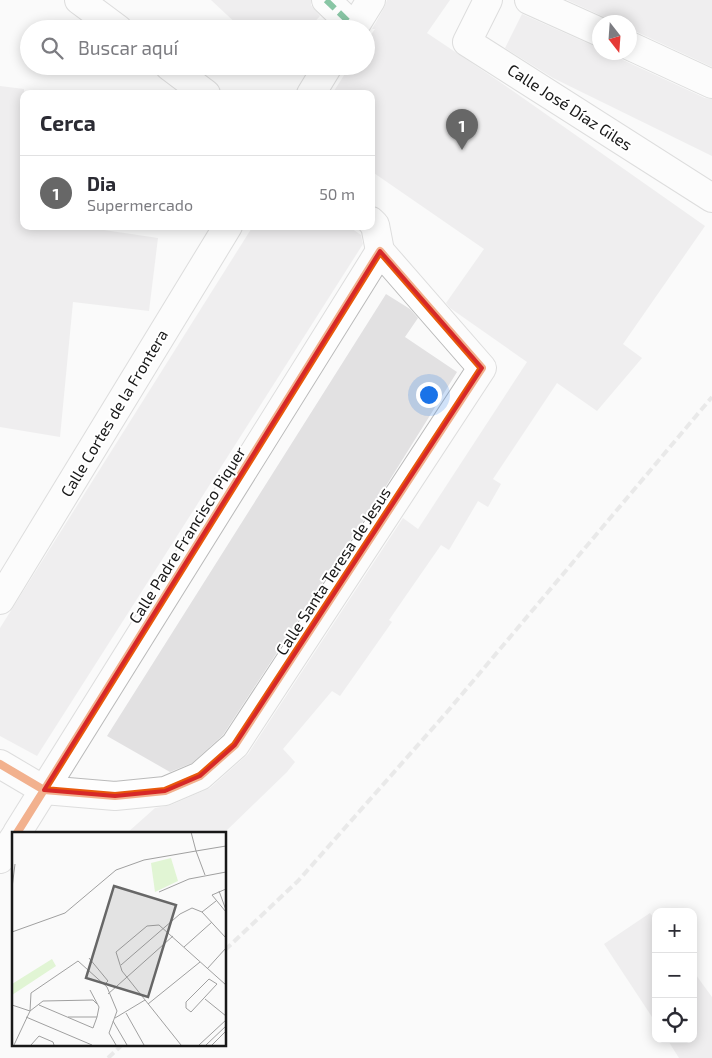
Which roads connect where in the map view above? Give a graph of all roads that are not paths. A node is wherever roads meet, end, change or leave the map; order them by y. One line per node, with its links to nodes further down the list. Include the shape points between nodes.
1 (79, 0): 6 (street)
2 (326, 0): 7 (street)
3 (371, 0): 8 (street)
4 (488, 0): 16 (street, Calle José Díaz Giles, via 467,42)
5 (529, 0): 9 (street)
6 (106, 20)
7 (345, 20)
8 (358, 20)
9 (592, 28)
10 (637, 49): 13 (street)
11 (181, 75): 14 (street)
12 (323, 75): 15 (street)
13 (712, 84)
14 (201, 90)
15 (313, 90)
16 (712, 198)
17 (375, 225): 19 (street)
18 (226, 230): 20 (street, Calle Cortes de la Frontera)
19 (380, 251): 22 (street, Calle Padre Francisco Piquer); 22 (street, Calle Santa Teresa de Jesus, via 482,368 235,745 200,776 165,791 114,796)
20 (0, 600)
21 (0, 764): 22 (street)
22 (44, 790): 23 (street, Calle Padre Francisco Piquer)
23 (18, 832)
24 (12, 841): 25 (street)
25 (0, 859)

